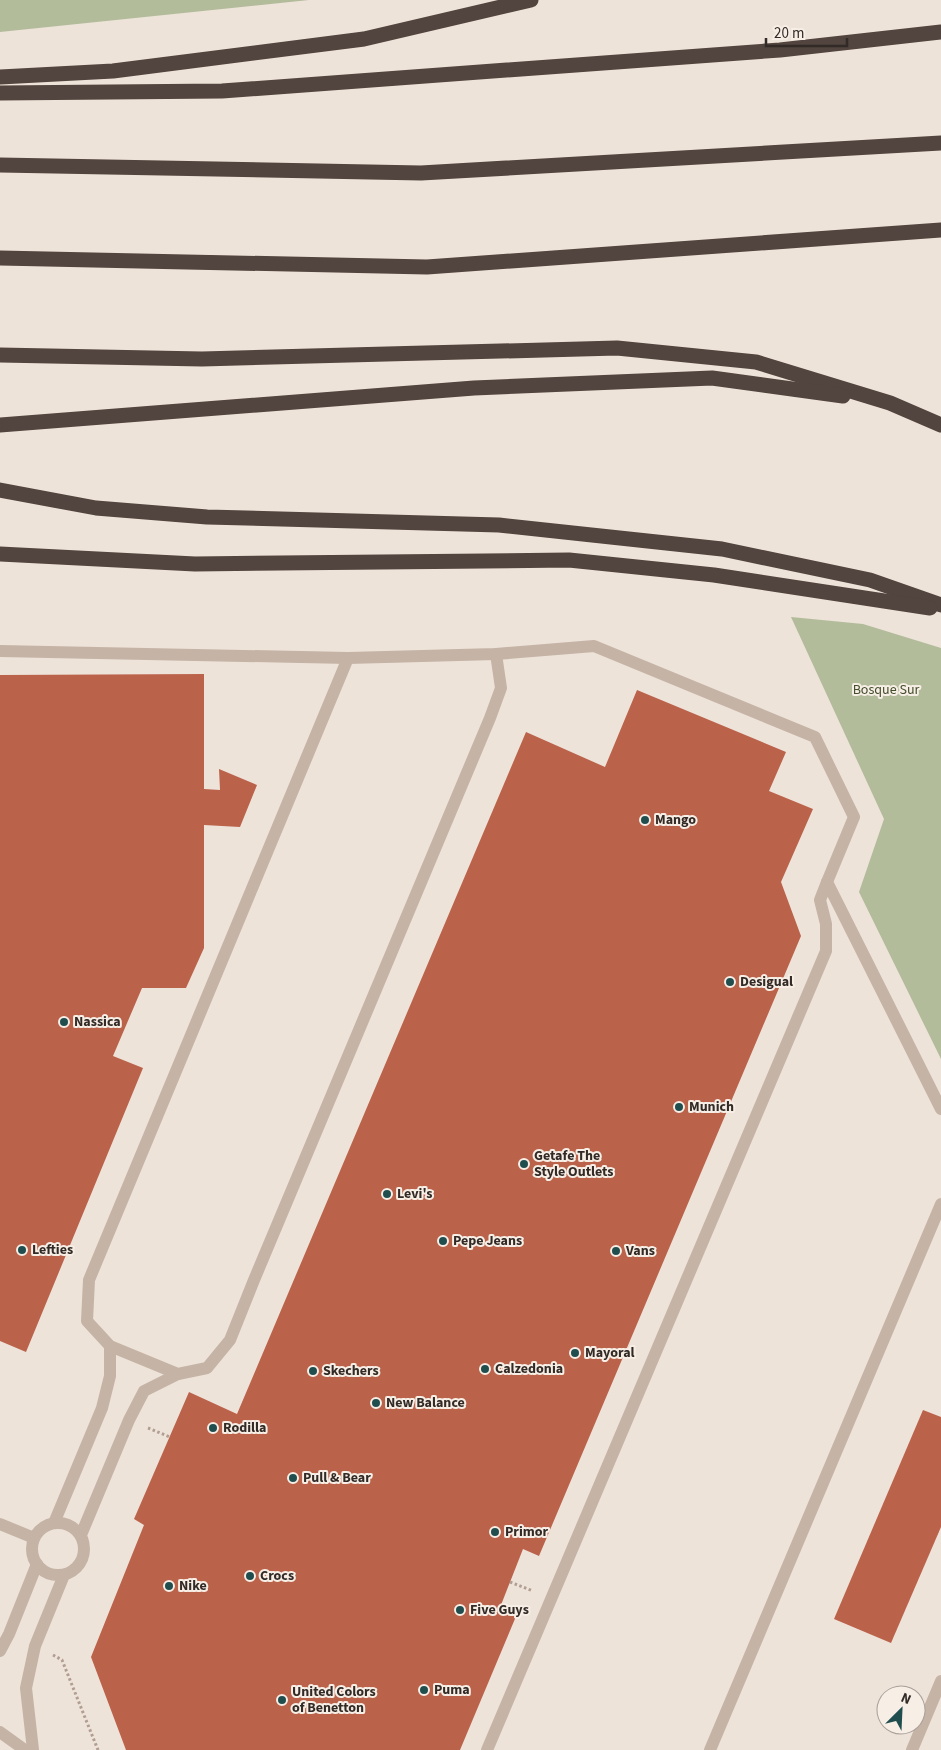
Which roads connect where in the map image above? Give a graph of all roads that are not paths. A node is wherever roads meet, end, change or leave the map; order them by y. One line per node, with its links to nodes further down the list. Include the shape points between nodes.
1 (531, 0): 3 (highway, via 364,39 113,70)
2 (941, 32): 4 (highway, via 780,50 222,91)
3 (0, 76)
4 (0, 93)
5 (941, 143): 6 (highway, via 421,173)
6 (0, 164)
7 (941, 230): 8 (highway, via 428,267)
8 (0, 258)
9 (0, 355): 10 (highway, via 202,359 618,348 756,362)
10 (890, 403): 11 (highway); 12 (highway, via 712,378 474,388)
11 (941, 424)
12 (0, 425)
13 (0, 490): 15 (highway, via 96,508 207,517 499,525 722,549 870,580)
14 (0, 554): 16 (highway, via 195,564 569,560 714,575)
15 (941, 605)
16 (941, 610)
17 (0, 651): 19 (street)
18 (496, 654): 19 (street); 20 (street, via 594,646 815,737 854,817); 24 (street, via 501,688 490,718 230,1340 207,1368)
19 (348, 658): 23 (street, via 89,1280 87,1321)
20 (827, 882): 21 (street); 36 (street, via 820,900 826,924 826,951)
21 (941, 1109)
22 (941, 1204): 37 (street)
23 (110, 1346): 24 (street); 25 (street, via 110,1376 102,1408)
24 (178, 1374): 27 (street, via 144,1391)
25 (54, 1523): 27 (street, via 69,1525); 28 (street, via 38,1531)
26 (0, 1524): 28 (street)
27 (81, 1535): 30 (street, via 85,1551 83,1559 72,1572)
28 (34, 1538): 29 (street, via 33,1556)
29 (37, 1564): 30 (street, via 49,1573); 31 (street)
30 (64, 1575): 35 (street, via 34,1646 26,1688)
31 (0, 1651)
32 (941, 1681): 38 (street)
33 (0, 1732): 34 (street)
34 (25, 1750)
35 (34, 1750)
36 (487, 1750)
37 (710, 1750)
38 (912, 1750)

